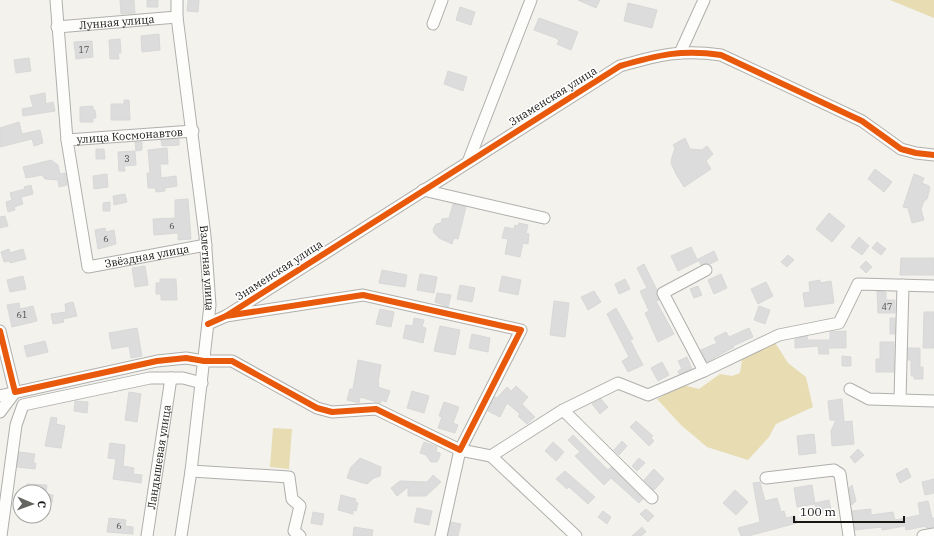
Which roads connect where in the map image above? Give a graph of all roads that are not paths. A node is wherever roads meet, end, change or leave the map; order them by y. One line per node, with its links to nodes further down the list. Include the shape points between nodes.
1 (56, 0): 8 (street)
2 (177, 0): 6 (street, Взлетная улица)
3 (442, 0): 7 (street)
4 (531, 0): 13 (street)
5 (704, 0): 9 (street)
6 (177, 17): 8 (street, Лунная улица); 10 (street, Взлетная улица)
7 (433, 24)
8 (57, 27): 11 (street)
9 (680, 53): 12 (street, Знаменская улица, via 697,51 721,55 862,121 901,149); 13 (street, Знаменская улица, via 661,54 620,66)
10 (193, 131): 11 (street, улица Космонавтов); 16 (street, Взлетная улица)
11 (67, 140): 16 (street, Звёздная улица, via 88,267)
12 (934, 155)
13 (468, 162): 14 (street, Знаменская улица)
14 (424, 190): 15 (street); 20 (street, Знаменская улица)
15 (544, 218)
16 (206, 245): 21 (street, Взлетная улица, via 210,305)
17 (706, 270): 24 (street, via 662,293)
18 (903, 285): 19 (street); 24 (street, via 858,284 839,323 779,335); 30 (street)
19 (934, 286)
20 (226, 316): 21 (street, Знаменская улица); 34 (street, via 363,295 521,330)
21 (208, 324): 23 (street, Взлетная улица)
22 (0, 331): 28 (street)
23 (204, 361): 26 (street, Взлетная улица); 28 (street, via 186,358 158,361); 34 (street, via 232,361 317,408 332,412 376,409)
24 (704, 371): 32 (street, via 648,395 618,383)
25 (171, 378): 26 (street); 40 (street, via 150,378 23,405 16,424); 41 (street, Ландышевая улица)
26 (202, 383): 36 (street, Взлетная улица)
27 (850, 389): 30 (street, via 869,399)
28 (15, 392): 29 (street); 33 (street)
29 (0, 396)
30 (900, 400): 31 (street)
31 (934, 401)
32 (563, 410): 35 (street); 38 (street)
33 (0, 412)
34 (460, 450): 35 (street); 44 (street)
35 (491, 456): 45 (street)
36 (191, 472): 42 (street, Взлетная улица); 43 (street, via 289,477 292,499 300,506 294,530)
37 (766, 478): 46 (street, via 834,470 840,474)
38 (652, 498)
39 (934, 534): 47 (street)
40 (1, 536)
41 (147, 536)
42 (181, 536)
43 (300, 536)
44 (441, 536)
45 (576, 536)
46 (848, 536)
47 (923, 536)

